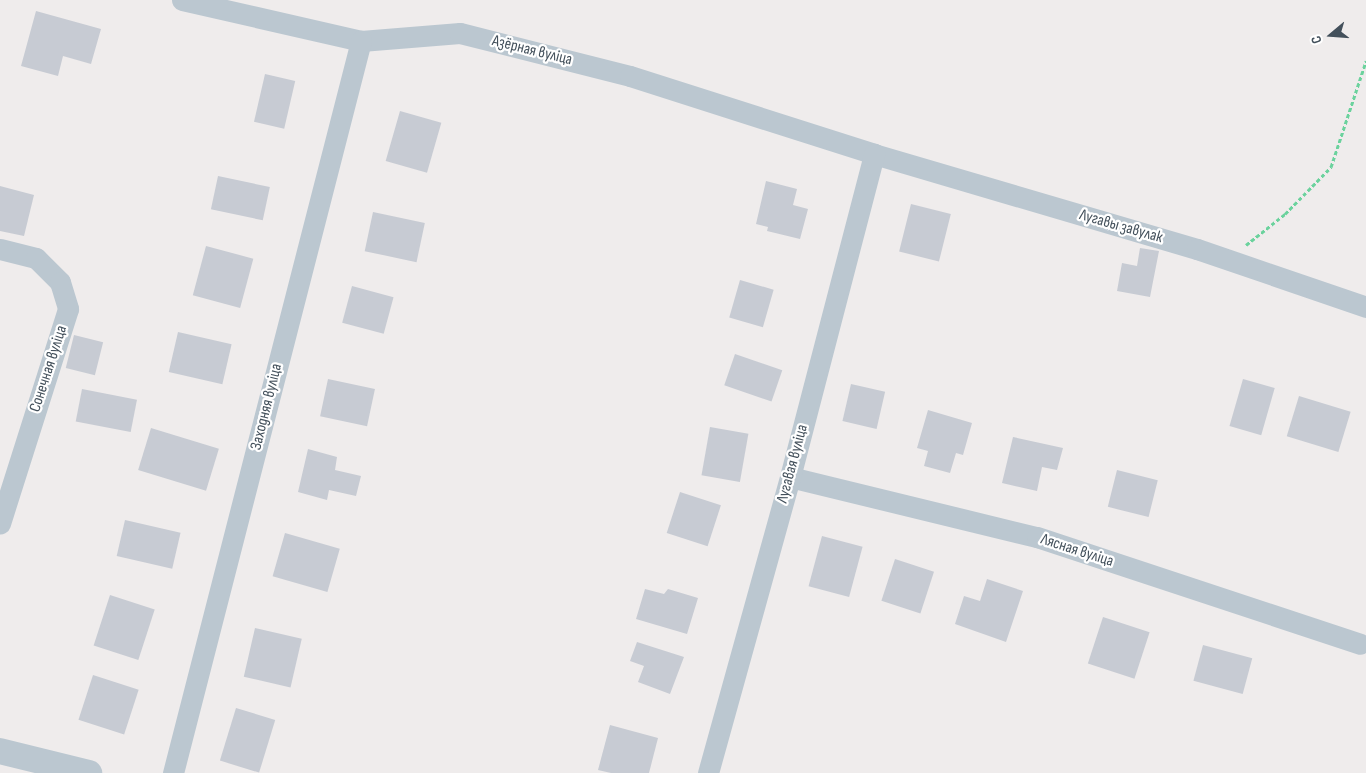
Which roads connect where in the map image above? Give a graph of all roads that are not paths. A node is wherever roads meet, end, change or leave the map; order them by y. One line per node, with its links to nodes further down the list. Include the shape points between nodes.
1 (182, 0): 2 (street, Азёрная вуліца)
2 (361, 41): 3 (street, Азёрная вуліца, via 460,32 630,76); 11 (street, Заходняя вуліца)
3 (874, 154): 5 (street, Лугавы завулак, via 1228,259); 6 (street, Лугавая вуліца)
4 (0, 249): 7 (street, Сонечная вуліца, via 36,258 60,282 68,308)
5 (1366, 307)
6 (790, 477): 8 (street, Лясная вуліца, via 1037,537); 12 (street, Лугавая вуліца)
7 (0, 523)
8 (1360, 644)
9 (0, 752): 10 (street)
10 (89, 773)
11 (173, 773)
12 (708, 773)

